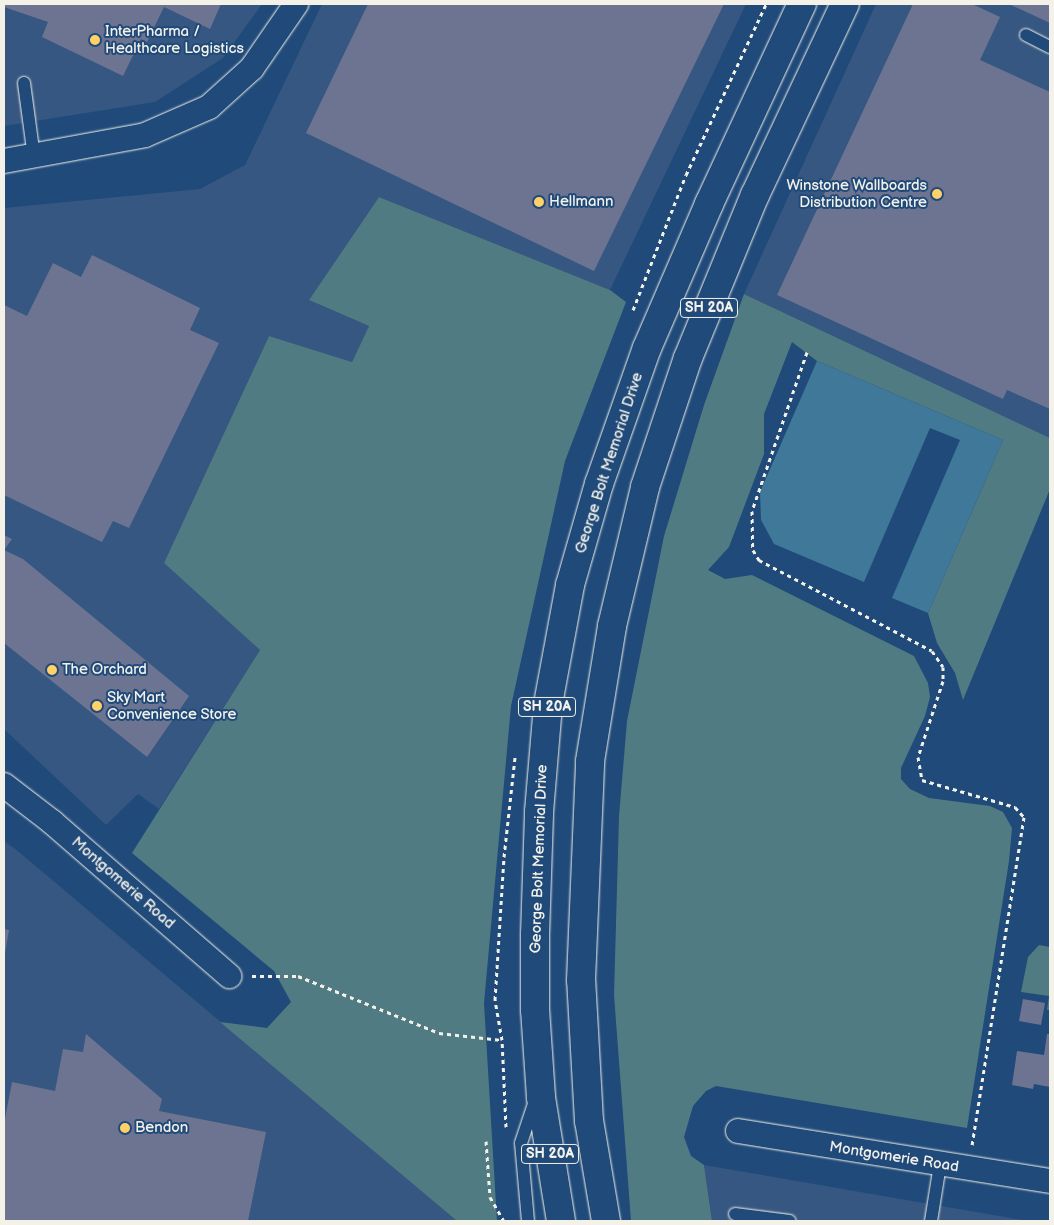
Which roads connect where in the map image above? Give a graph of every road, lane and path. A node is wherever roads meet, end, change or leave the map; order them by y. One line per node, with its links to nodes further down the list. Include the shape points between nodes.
1 (296, 4): 7 (street, via 252,68 210,107 145,135)
2 (802, 4): 13 (highway, George Bolt Memorial Drive / SH 20A, via 709,204 647,348 599,484 570,586 548,704 539,812 535,1010)
3 (845, 4): 24 (highway, SH 20A, via 754,195 688,358 645,487 612,626 590,761 581,980 589,1121)
4 (1026, 35): 5 (lane)
5 (1050, 46)
6 (24, 83): 7 (lane)
7 (34, 157): 8 (street)
8 (4, 161)
9 (807, 352): 17 (path, via 752,511 753,550 759,560 932,650 944,667 943,681 918,757 922,780 1015,807 1024,817)
10 (7, 790): 11 (street, Montgomerie Road, via 52,822)
11 (229, 976): 12 (path, via 298,976 440,1033)
12 (502, 1040)
13 (540, 1087): 22 (lane, via 521,1143); 23 (highway, George Bolt Memorial Drive / SH 20A)
14 (738, 1131): 16 (street, Montgomerie Road)
15 (486, 1141): 21 (path, via 490,1197)
16 (940, 1165): 17 (street, Montgomerie Road); 26 (lane)
17 (968, 1168): 18 (street, Montgomerie Road)
18 (1050, 1181)
19 (735, 1214): 20 (lane)
20 (775, 1220): 25 (lane)
21 (504, 1221)
22 (528, 1221)
23 (561, 1221)
24 (606, 1221)
25 (790, 1221)
26 (931, 1221)

